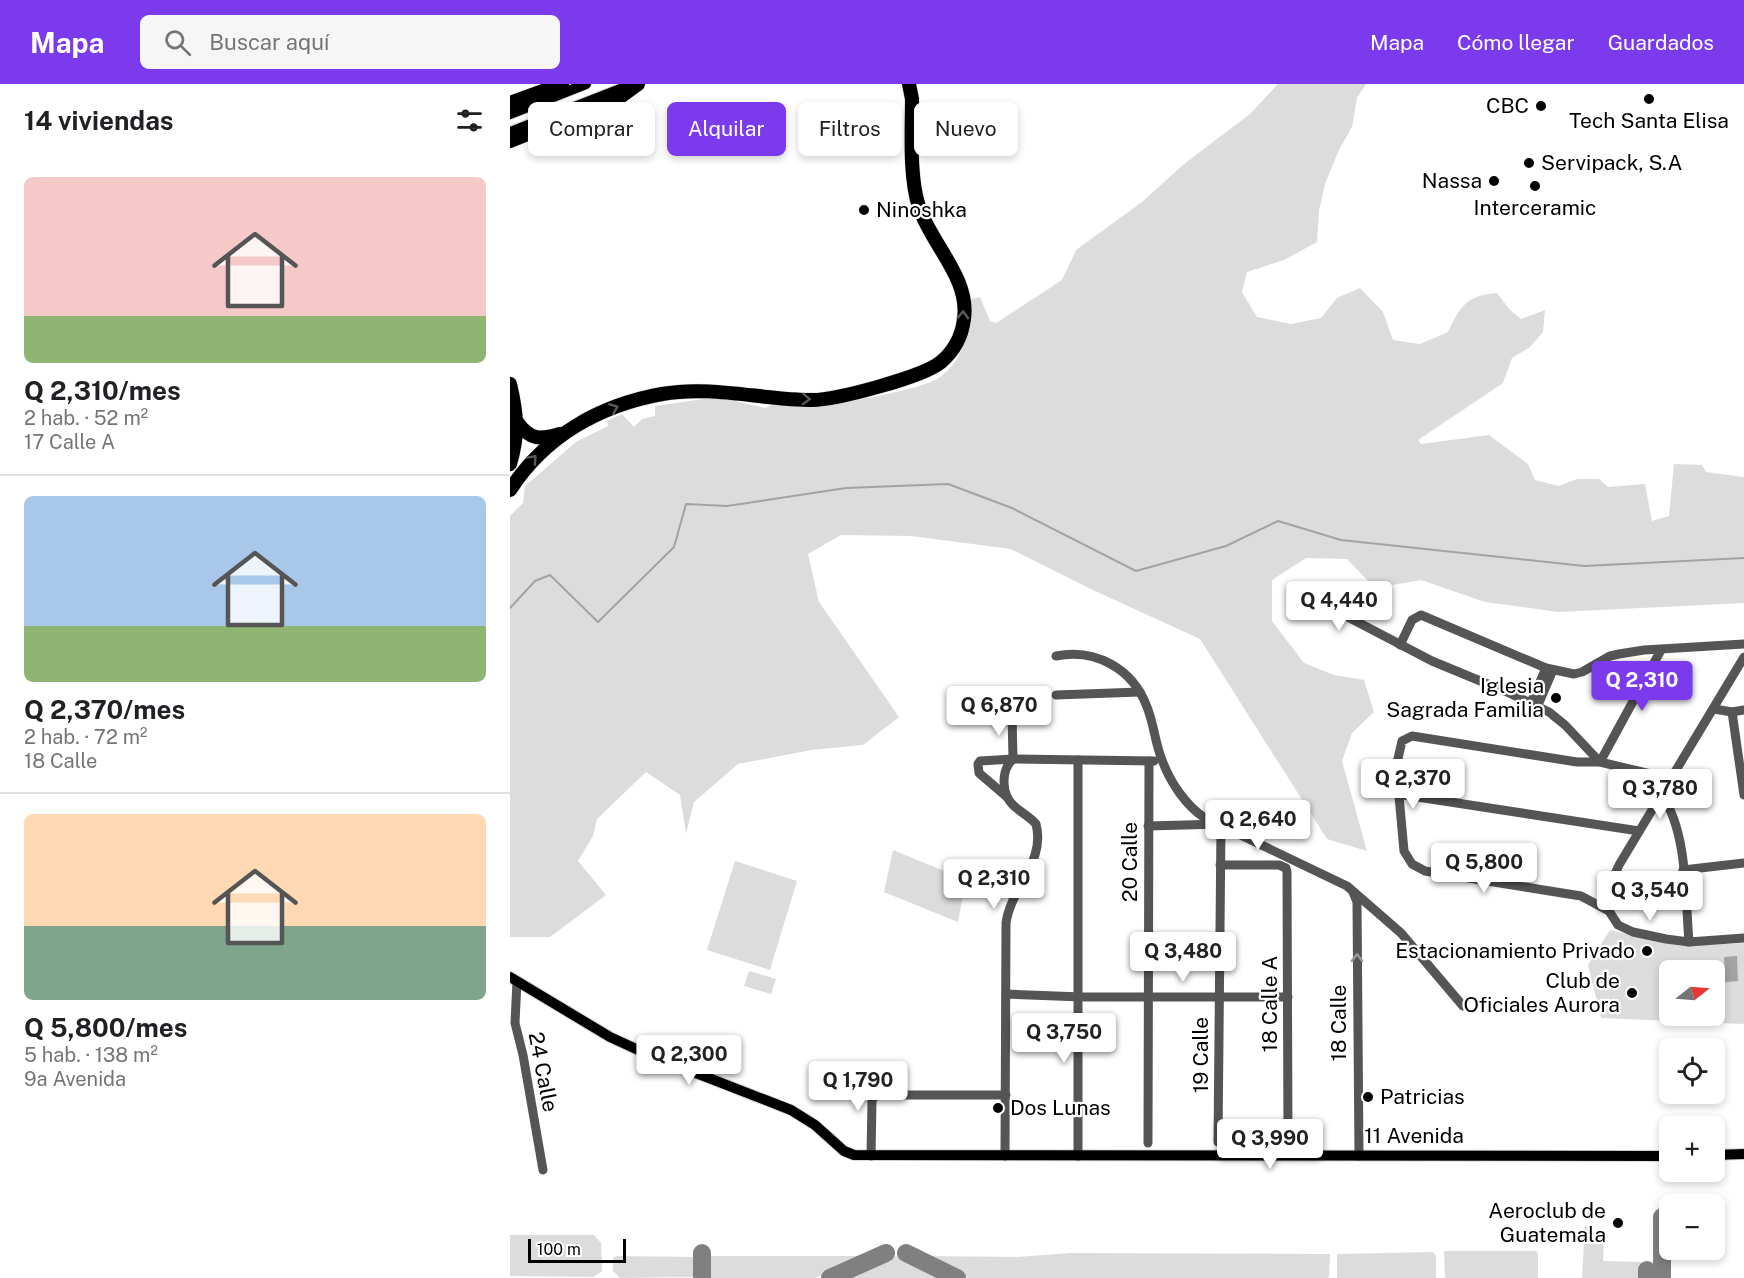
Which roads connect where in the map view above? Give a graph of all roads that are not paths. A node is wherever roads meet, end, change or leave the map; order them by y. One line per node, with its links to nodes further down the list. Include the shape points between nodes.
1 (562, 84): 6 (highway)
2 (586, 84): 7 (main road)
3 (633, 84): 8 (main road)
4 (638, 84): 9 (highway, via 620,97)
5 (909, 84): 12 (highway, one-way to 5, via 612,408 645,398 687,392 812,400 924,372 946,357 959,337 965,309 956,279 916,197)
6 (510, 103)
7 (510, 114)
8 (510, 132)
9 (510, 141)
10 (510, 384): 11 (highway)
11 (517, 422): 12 (highway, via 524,432 536,437); 13 (highway)
12 (562, 434): 14 (highway, one-way to 12, via 534,458)
13 (510, 464)
14 (510, 490)
15 (1344, 615): 17 (street)
16 (1744, 644): 18 (street)
17 (1400, 645): 21 (street, via 1412,620 1424,616); 24 (street)
18 (1661, 650): 21 (street, via 1610,656 1582,672); 33 (street)
19 (1056, 656): 22 (street, via 1085,653 1103,659)
20 (1744, 657): 25 (street)
21 (1550, 669): 24 (street)
22 (1140, 692): 23 (street); 32 (street)
23 (1056, 695)
24 (1535, 704): 33 (street, via 1565,725)
25 (1714, 709): 27 (street); 34 (street)
26 (1744, 710): 27 (street)
27 (1732, 712): 37 (street)
28 (1012, 714): 29 (street)
29 (1013, 759): 30 (street); 38 (street, via 1005,771); 38 (street, via 978,764 982,776)
30 (1078, 760): 31 (street); 51 (street)
31 (1149, 761): 32 (street); 40 (street, 20 Calle)
32 (1162, 762): 39 (street, via 1189,805 1205,818)
33 (1600, 762): 34 (street); 35 (street, via 1577,762 1418,736 1402,741 1397,763)
34 (1672, 779): 36 (street)
35 (1398, 794): 41 (street); 46 (street, via 1404,851 1412,864 1425,871 1581,896)
36 (1662, 795): 41 (street); 44 (street, via 1674,818)
37 (1744, 795)
38 (1008, 798): 50 (street, via 1036,824 1038,839 1035,858 1007,916)
39 (1221, 824): 40 (street); 43 (street, 19 Calle); 45 (street)
40 (1148, 826): 52 (street, 20 Calle)
41 (1639, 831): 46 (street, via 1614,876)
42 (1744, 863): 44 (street)
43 (1220, 865): 53 (street, 19 Calle); 54 (street, 18 Calle A, via 1273,864 1286,868)
44 (1683, 870): 48 (street)
45 (1352, 890): 55 (street, via 1401,933); 65 (street, 18 Calle, one-way to 45, via 1357,902)
46 (1606, 909): 48 (street, via 1618,925 1633,932)
47 (1744, 938): 48 (street)
48 (1689, 942)
49 (514, 979): 62 (main road, 11 Avenida, via 646,1054 791,1110 849,1154); 67 (street, 24 Calle, via 516,1023)
50 (1006, 994): 51 (street); 56 (street)
51 (1078, 996): 52 (street); 64 (street)
52 (1148, 996): 53 (street); 59 (street, 20 Calle)
53 (1219, 997): 54 (street); 58 (street, 19 Calle)
54 (1288, 997): 57 (street, 18 Calle A)
55 (1463, 1006)
56 (1006, 1095): 62 (street, via 876,1095 872,1100); 63 (street)
57 (1288, 1140)
58 (1218, 1142)
59 (1148, 1143)
60 (1744, 1154): 61 (main road)
61 (1725, 1155)
62 (871, 1156): 63 (main road, 11 Avenida)
63 (1005, 1156): 64 (main road, 11 Avenida)
64 (1078, 1156): 65 (main road, 11 Avenida)
65 (1359, 1156): 66 (main road, 11 Avenida)
66 (1659, 1156)
67 (543, 1170)

